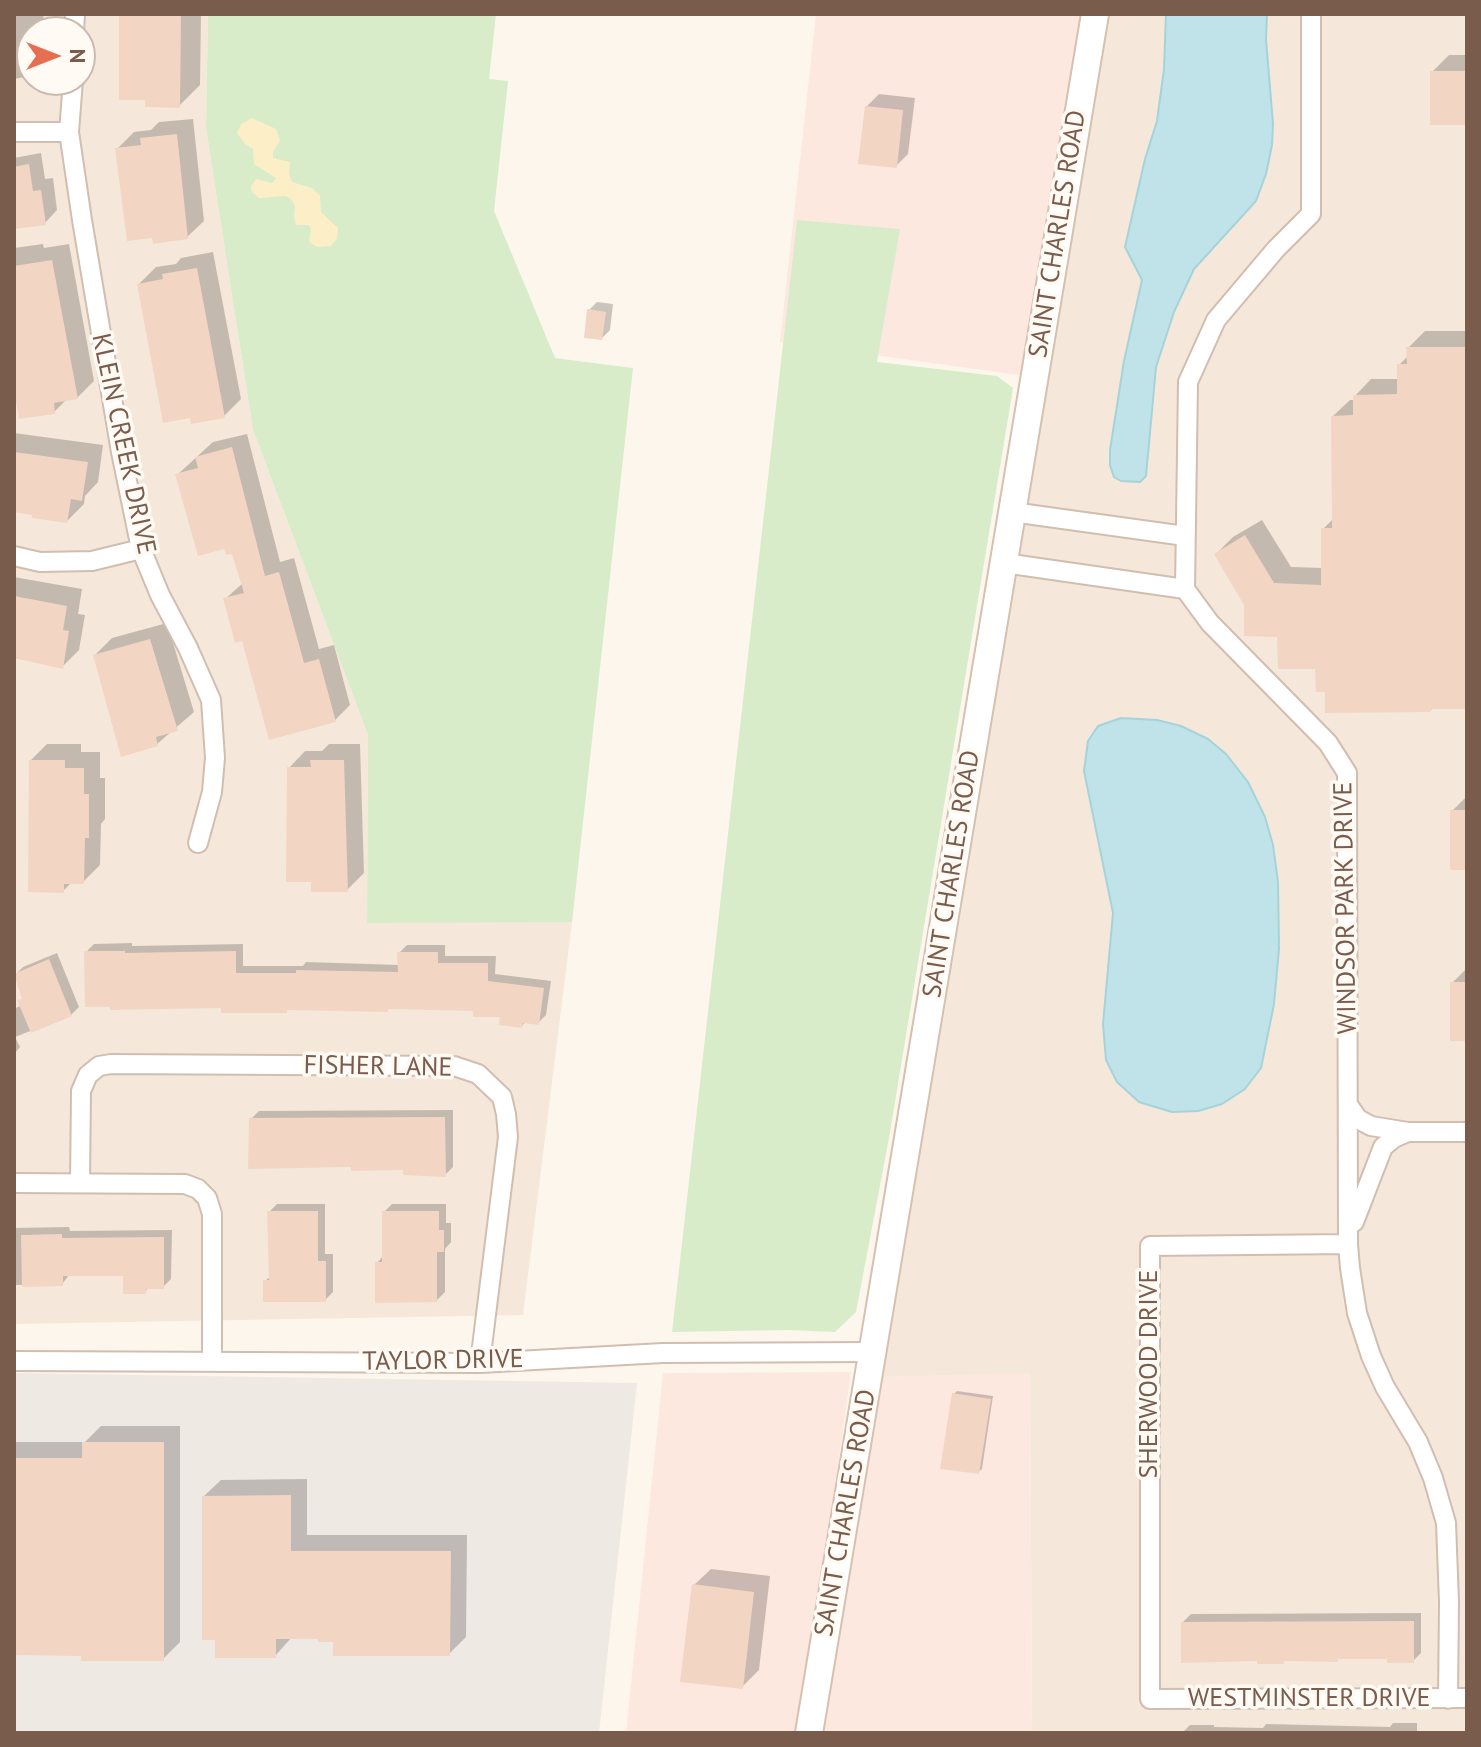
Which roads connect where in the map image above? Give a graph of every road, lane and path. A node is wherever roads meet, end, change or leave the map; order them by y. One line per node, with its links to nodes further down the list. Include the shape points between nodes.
1 (1095, 14): 6 (street, SAINT CHARLES ROAD)
2 (1311, 14): 7 (street, via 1311,214 1216,320 1188,382)
3 (72, 96): 5 (street, KLEIN CREEK DRIVE)
4 (14, 132): 5 (street)
5 (69, 132): 8 (street, KLEIN CREEK DRIVE, via 99,331)
6 (1012, 512): 7 (street); 10 (street, SAINT CHARLES ROAD)
7 (1185, 536): 11 (street)
8 (141, 549): 9 (street, via 92,561 40,562); 12 (street, KLEIN CREEK DRIVE, via 211,700 212,792)
9 (14, 556)
10 (1004, 563): 11 (street); 19 (street, SAINT CHARLES ROAD)
11 (1185, 589): 13 (street, WINDSOR PARK DRIVE, via 1210,623 1328,743 1347,773)
12 (198, 843)
13 (1349, 1106): 14 (street, via 1371,1126); 18 (street, WINDSOR PARK DRIVE)
14 (1408, 1132): 15 (street); 18 (street, via 1383,1147)
15 (1467, 1132)
16 (14, 1183): 17 (street)
17 (80, 1183): 21 (street, via 185,1184 207,1198 212,1214); 22 (street, FISHER LANE, via 81,1091 99,1066 454,1066 478,1074 502,1097 508,1137)
18 (1348, 1244): 24 (street, SHERWOOD DRIVE, via 1150,1246); 25 (street, WINDSOR PARK DRIVE, via 1357,1313 1371,1356 1418,1442 1446,1523)
19 (873, 1352): 22 (street, TAYLOR DRIVE, via 663,1353); 26 (street, SAINT CHARLES ROAD)
20 (14, 1361): 21 (street, TAYLOR DRIVE)
21 (212, 1362): 22 (street, TAYLOR DRIVE)
22 (480, 1363)
23 (1467, 1698): 25 (street, WESTMINSTER DRIVE)
24 (1150, 1699): 25 (street, WESTMINSTER DRIVE)
25 (1448, 1699)
26 (809, 1733)

